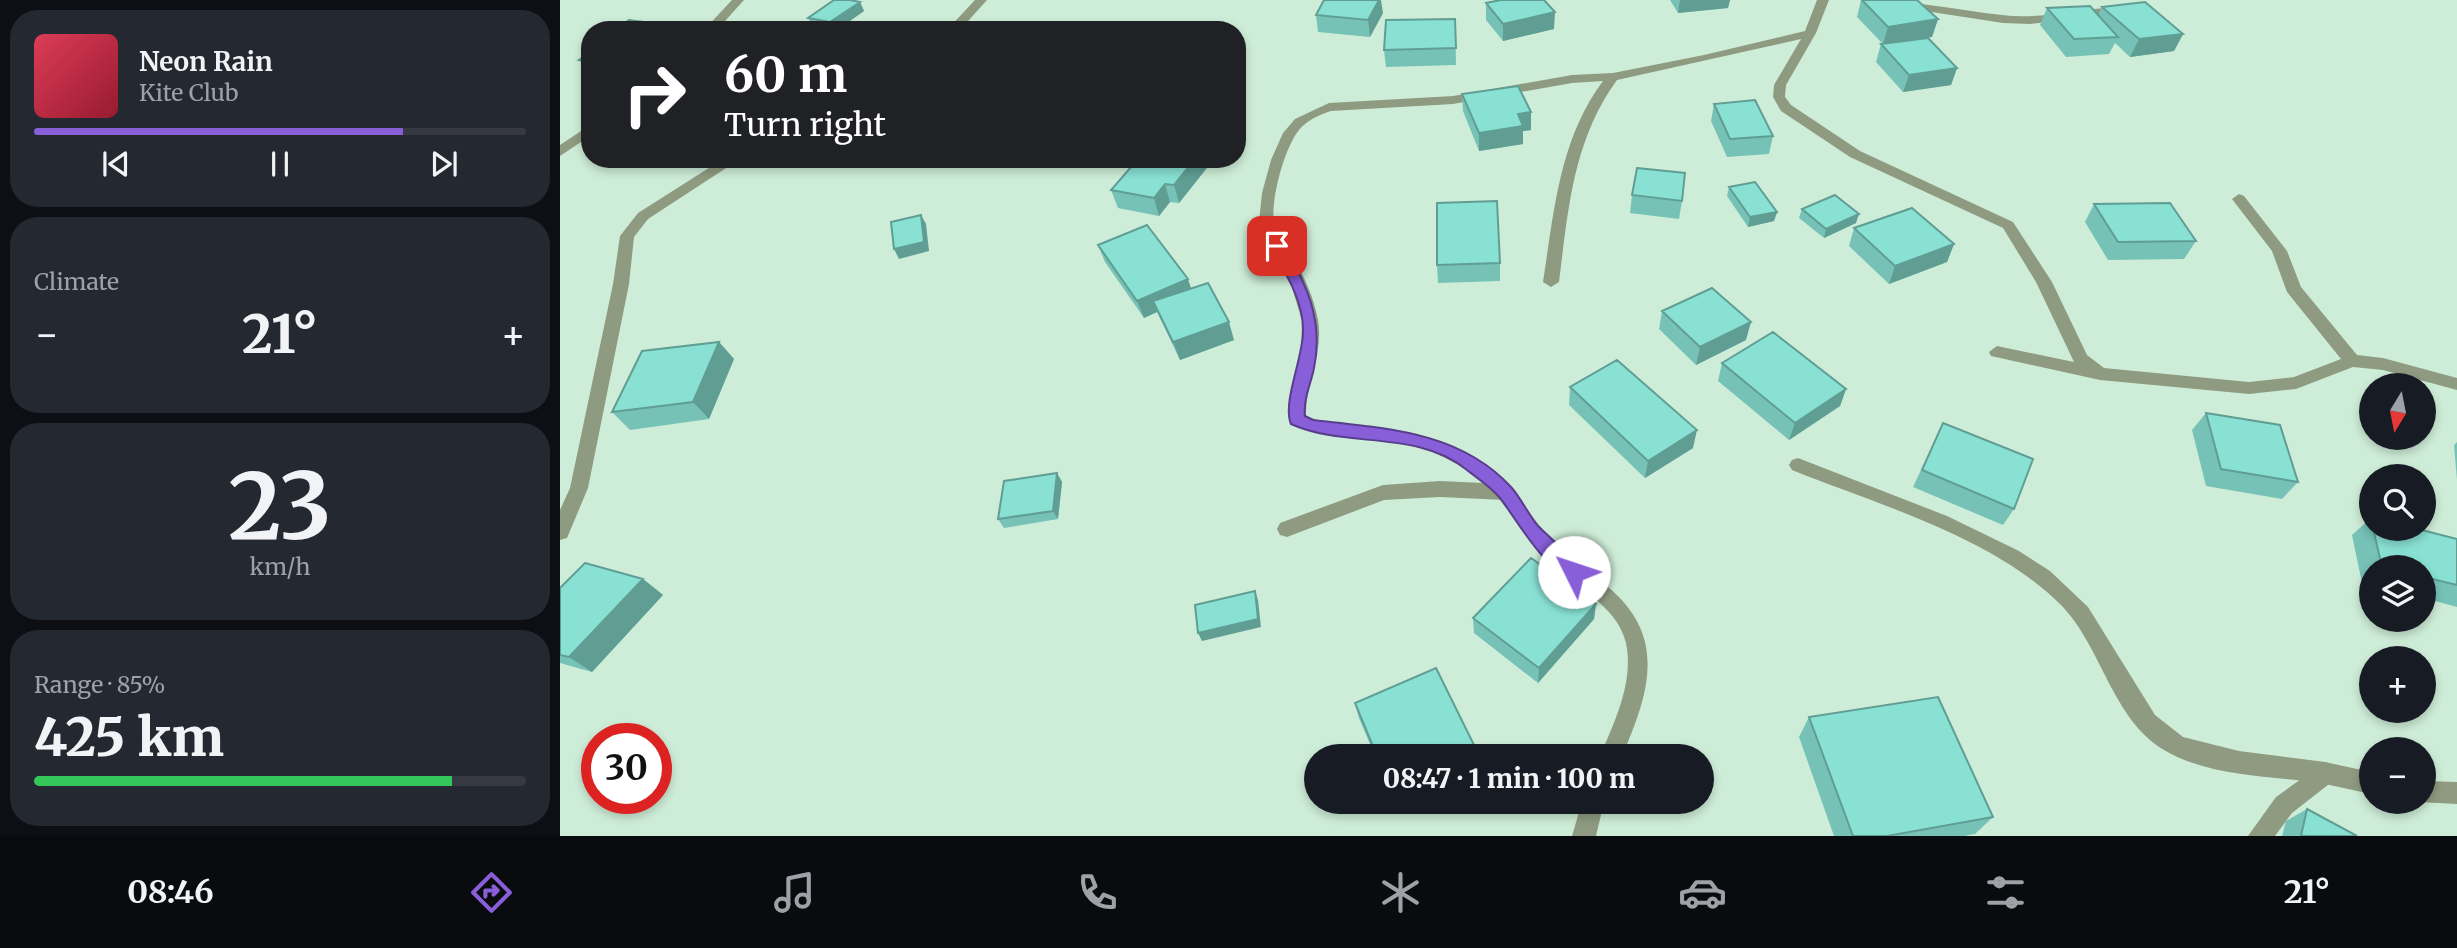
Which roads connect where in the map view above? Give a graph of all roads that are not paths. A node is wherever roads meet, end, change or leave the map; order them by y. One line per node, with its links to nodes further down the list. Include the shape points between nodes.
1 (738, 0): 6 (street)
2 (981, 0): 7 (street)
3 (1823, 0): 8 (street)
4 (1873, 0): 5 (street, via 2003,19)
5 (2104, 12)
6 (718, 21)
7 (961, 21)
8 (1810, 33): 9 (street); 17 (street, via 1780,85 1779,97 1786,108 1855,154 2008,225 2044,282 2081,359)
9 (1612, 77): 14 (street, via 1594,99 1566,178); 20 (street, via 1572,79 1453,100 1329,107 1294,126 1272,184 1265,212 1268,233 1302,289 1311,330 1297,420 1434,445 1469,462)
10 (581, 136): 11 (street)
11 (560, 152)
12 (719, 168): 22 (street, via 643,216 627,236 579,488)
13 (2239, 199): 16 (street, via 2278,242 2293,288)
14 (1551, 282)
15 (1997, 352): 17 (street)
16 (2352, 361): 17 (street, via 2296,383 2249,388); 18 (street, via 2383,364)
17 (2100, 374)
18 (2457, 384)
19 (1798, 465): 24 (street, via 1968,535 2031,567 2069,599 2161,735 2194,751 2254,765)
20 (1505, 492): 21 (street, via 1440,489 1383,493); 23 (street, via 1553,555 1624,617 1636,643 1637,684)
21 (1287, 529)
22 (560, 532)
23 (1615, 744)
24 (2325, 773): 25 (street); 30 (street, via 2284,805)
25 (2359, 780)
26 (2436, 792): 27 (street)
27 (2457, 793)
28 (1589, 814): 29 (street)
29 (1584, 836)
30 (2260, 836)

